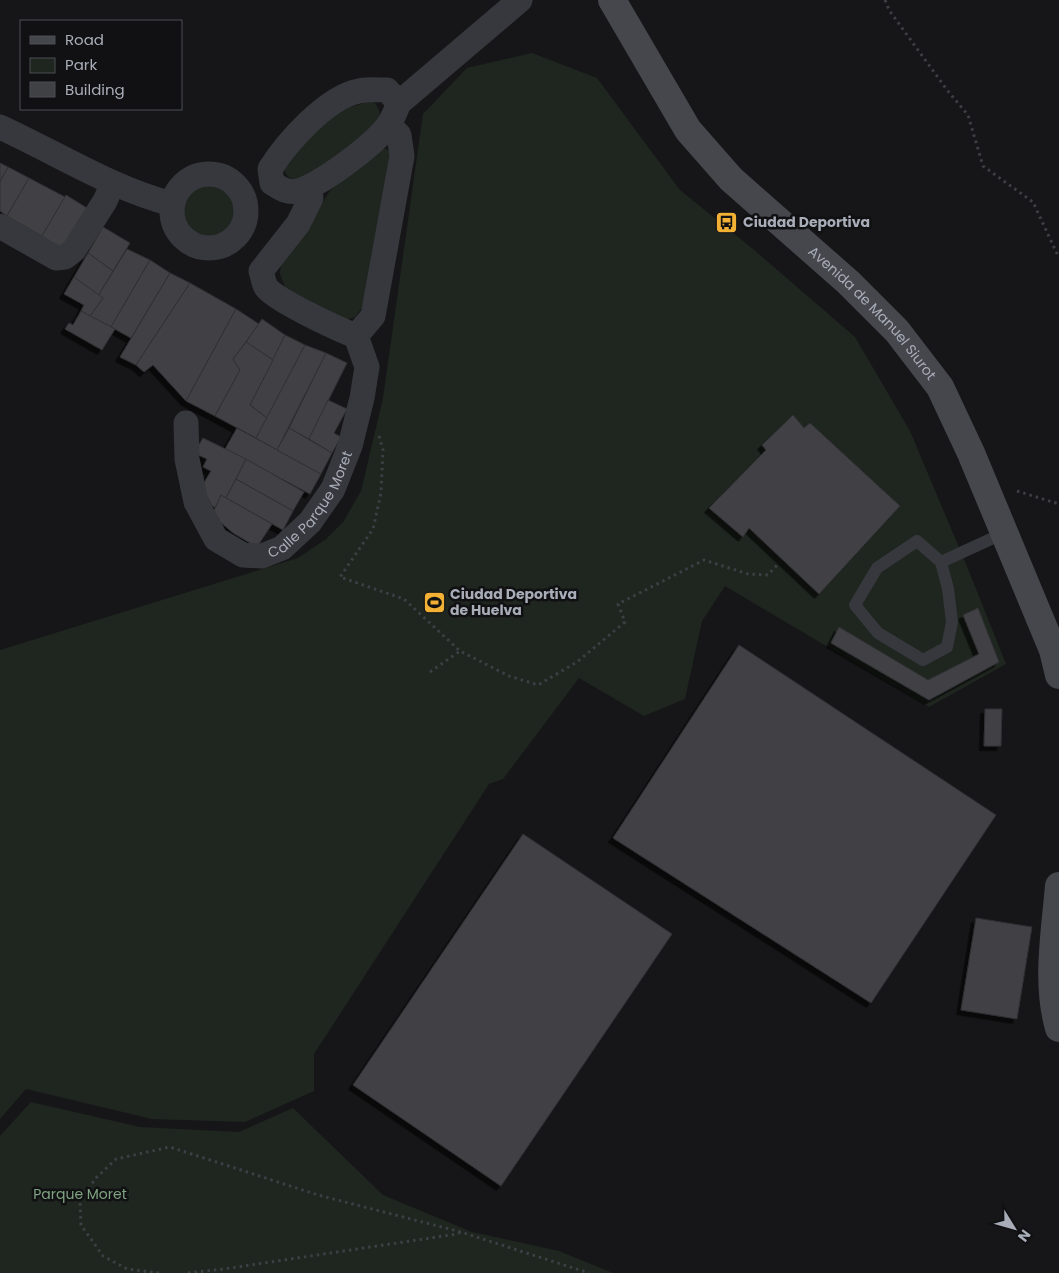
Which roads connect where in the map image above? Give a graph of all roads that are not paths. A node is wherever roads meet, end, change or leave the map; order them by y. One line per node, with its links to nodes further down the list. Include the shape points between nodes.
1 (520, 0): 3 (street)
2 (612, 0): 13 (street, Avenida de Manuel Siurot, via 688,130 731,179 848,282 897,330 940,387)
3 (394, 114): 6 (street, via 387,90 358,91 326,106 281,151 270,169); 7 (street, via 362,153); 11 (street, via 402,156 373,316)
4 (0, 127): 5 (street)
5 (114, 183): 9 (street); 10 (street, via 74,250 65,257 56,258)
6 (272, 183): 7 (street, via 283,190 296,192); 8 (street)
7 (309, 187): 11 (street, via 311,198 298,224 261,271 266,288 335,328)
8 (244, 199): 9 (street, via 230,180 206,173 184,183); 9 (street, via 244,223 238,234 229,242 205,248 183,238 172,216)
9 (172, 204)
10 (0, 226)
11 (356, 336): 12 (street, Calle Parque Moret, via 367,367 350,446 333,489 310,522 282,548 262,556 243,555 216,539 196,502 187,459)
12 (186, 423)
13 (1004, 533): 14 (lane); 15 (street, Avenida de Manuel Siurot, via 1053,650)
14 (941, 562): 14 (lane, via 952,622 947,647 924,660 878,633 855,605 878,568 917,541)
15 (1059, 675)
16 (1059, 886): 17 (street, via 1052,965 1054,1012)
17 (1059, 1028)

